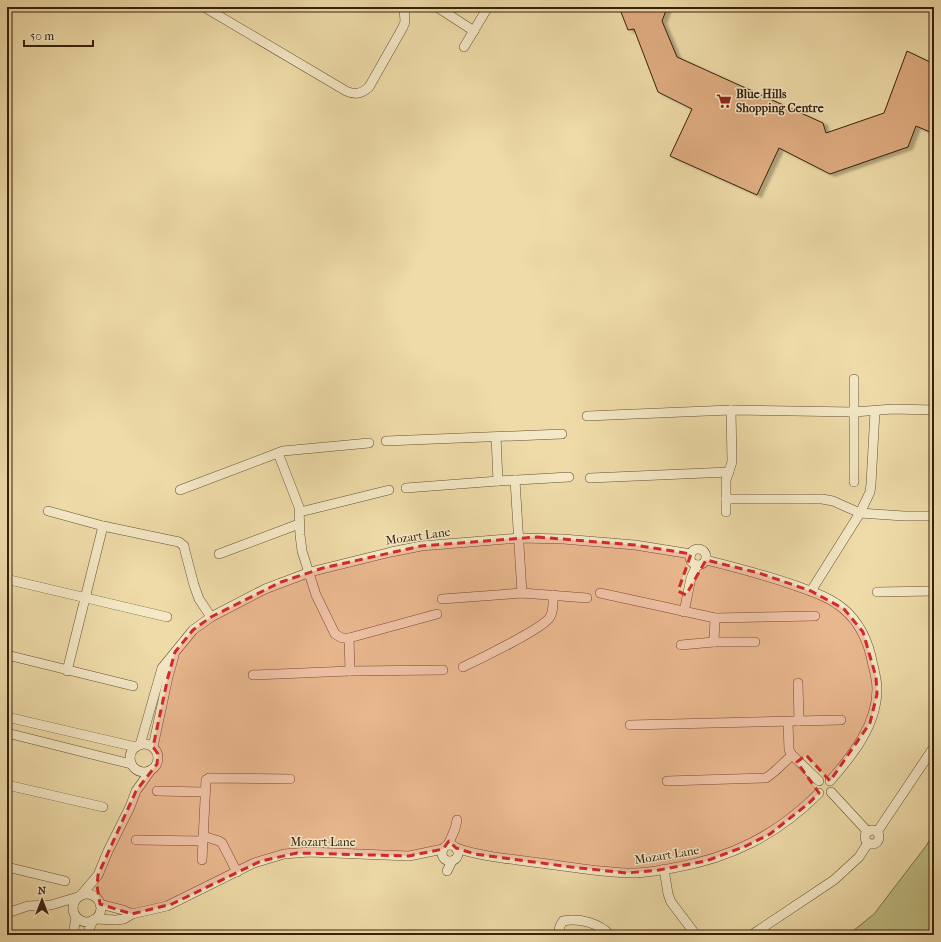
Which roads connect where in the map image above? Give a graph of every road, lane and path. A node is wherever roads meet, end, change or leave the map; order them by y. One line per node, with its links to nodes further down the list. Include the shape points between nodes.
1 (204, 7): 2 (street, via 352,94 361,93 368,87 403,28)
2 (404, 7)
3 (437, 7): 5 (street)
4 (484, 8): 6 (street)
5 (446, 10): 6 (street)
6 (474, 32): 7 (street)
7 (464, 47)
8 (854, 379): 12 (street)
9 (731, 410): 12 (street); 13 (street); 19 (street, via 732,462)
10 (934, 410): 11 (street)
11 (875, 411): 12 (street); 32 (street, via 871,484)
12 (854, 412): 24 (street)
13 (587, 416)
14 (562, 434): 15 (street)
15 (496, 437): 16 (street); 23 (street)
16 (386, 441)
17 (370, 443): 18 (street)
18 (278, 453): 26 (street); 30 (street)
19 (729, 472): 21 (street); 28 (street, via 725,482)
20 (568, 477): 22 (street)
21 (590, 478)
22 (515, 480): 23 (street); 36 (street)
23 (498, 481): 25 (street)
24 (854, 482)
25 (406, 488)
26 (180, 490)
27 (389, 490): 30 (street)
28 (726, 499): 31 (street); 32 (street, via 826,500)
29 (48, 511): 35 (street)
30 (300, 512): 34 (street)
31 (726, 512)
32 (860, 513): 33 (street); 43 (street)
33 (934, 516)
34 (299, 524): 37 (street); 41 (street, via 301,546)
35 (103, 526): 49 (street); 56 (street, via 182,544 194,585)
36 (519, 538): 38 (street, Mozart Lane, via 620,544); 41 (street, Mozart Lane, via 420,546); 46 (street)
37 (219, 554)
38 (691, 554): 39 (street, via 700,549 705,552); 40 (street, via 691,561)
39 (706, 560): 40 (street); 43 (street, via 759,573)
40 (697, 565): 52 (street, via 691,578)
41 (310, 572): 56 (street, Mozart Lane, via 265,589); 58 (street, via 316,595 334,632)
42 (10, 580): 49 (street)
43 (811, 591): 86 (street, via 844,609 863,632 877,688 870,723)
44 (934, 591): 45 (street)
45 (877, 592)
46 (522, 593): 48 (street); 51 (street)
47 (600, 593): 52 (street)
48 (553, 595): 50 (street); 64 (street, via 551,616 543,624)
49 (85, 598): 55 (street); 66 (street)
50 (587, 598)
51 (442, 599)
52 (684, 612): 57 (street)
53 (437, 614): 58 (street)
54 (815, 616): 57 (street)
55 (168, 617)
56 (211, 617): 62 (street, Mozart Lane, via 193,630)
57 (715, 618): 59 (street)
58 (349, 638): 67 (street)
59 (714, 642): 60 (street); 61 (street)
60 (755, 642)
61 (680, 645)
62 (175, 652): 77 (street, Mozart Lane, via 158,677); 78 (street, Mozart Lane)
63 (7, 655): 66 (street)
64 (463, 667)
65 (443, 670): 67 (street)
66 (67, 671): 70 (street)
67 (350, 671): 68 (street)
68 (253, 675)
69 (798, 683): 73 (street)
70 (133, 686)
71 (7, 717): 77 (street)
72 (842, 720): 73 (street)
73 (799, 721): 74 (street)
74 (788, 722): 75 (street); 80 (street, via 789,750)
75 (630, 725)
76 (7, 733): 81 (street)
77 (138, 746): 78 (street); 81 (street, via 131,755)
78 (153, 747): 82 (street, via 159,759 155,768)
79 (934, 747): 95 (street)
80 (792, 755): 84 (street, via 766,778); 85 (street)
81 (133, 766): 82 (street, via 142,772); 88 (street)
82 (151, 770): 88 (street)
83 (290, 779): 90 (street, via 209,778 206,780)
84 (667, 781)
85 (819, 781): 86 (street); 92 (street)
86 (830, 781): 91 (street, via 833,787)
87 (7, 785): 93 (street)
88 (136, 791): 105 (street)
89 (158, 791): 90 (street)
90 (204, 792): 96 (street)
91 (831, 792): 92 (street, via 826,795); 95 (street, via 847,811)
92 (819, 793): 102 (street, Mozart Lane, via 770,834 754,842 706,861)
93 (103, 807)
94 (456, 825): 99 (street)
95 (872, 832): 98 (street, via 865,837); 98 (street, via 879,834 879,840 874,844)
96 (203, 839): 97 (street); 100 (street); 104 (street, via 222,843)
97 (136, 840)
98 (868, 843): 114 (street, via 859,857 834,880)
99 (450, 853): 102 (street, Mozart Lane, via 626,873); 103 (street); 104 (street, Mozart Lane, via 430,851 409,856 290,853 261,861)
100 (202, 860)
101 (7, 867): 106 (street)
102 (664, 869): 119 (street, via 668,894)
103 (447, 871)
104 (237, 872): 111 (street, Mozart Lane, via 172,904)
105 (98, 875): 107 (street); 108 (street)
106 (65, 881)
107 (80, 896): 108 (street, via 91,894); 109 (street); 112 (street, via 73,904)
108 (99, 902): 111 (street); 113 (street, via 100,913)
109 (51, 905): 110 (street, via 28,906); 112 (street)
110 (7, 913)
111 (132, 914): 113 (street, Mozart Lane, via 124,919)
112 (75, 915): 113 (street, via 84,921); 115 (street)
113 (94, 919): 116 (street)
114 (753, 934)
115 (74, 935)
116 (87, 935)
117 (558, 935): 118 (street, via 563,921 572,920 596,924)
118 (610, 935)
119 (696, 935)

